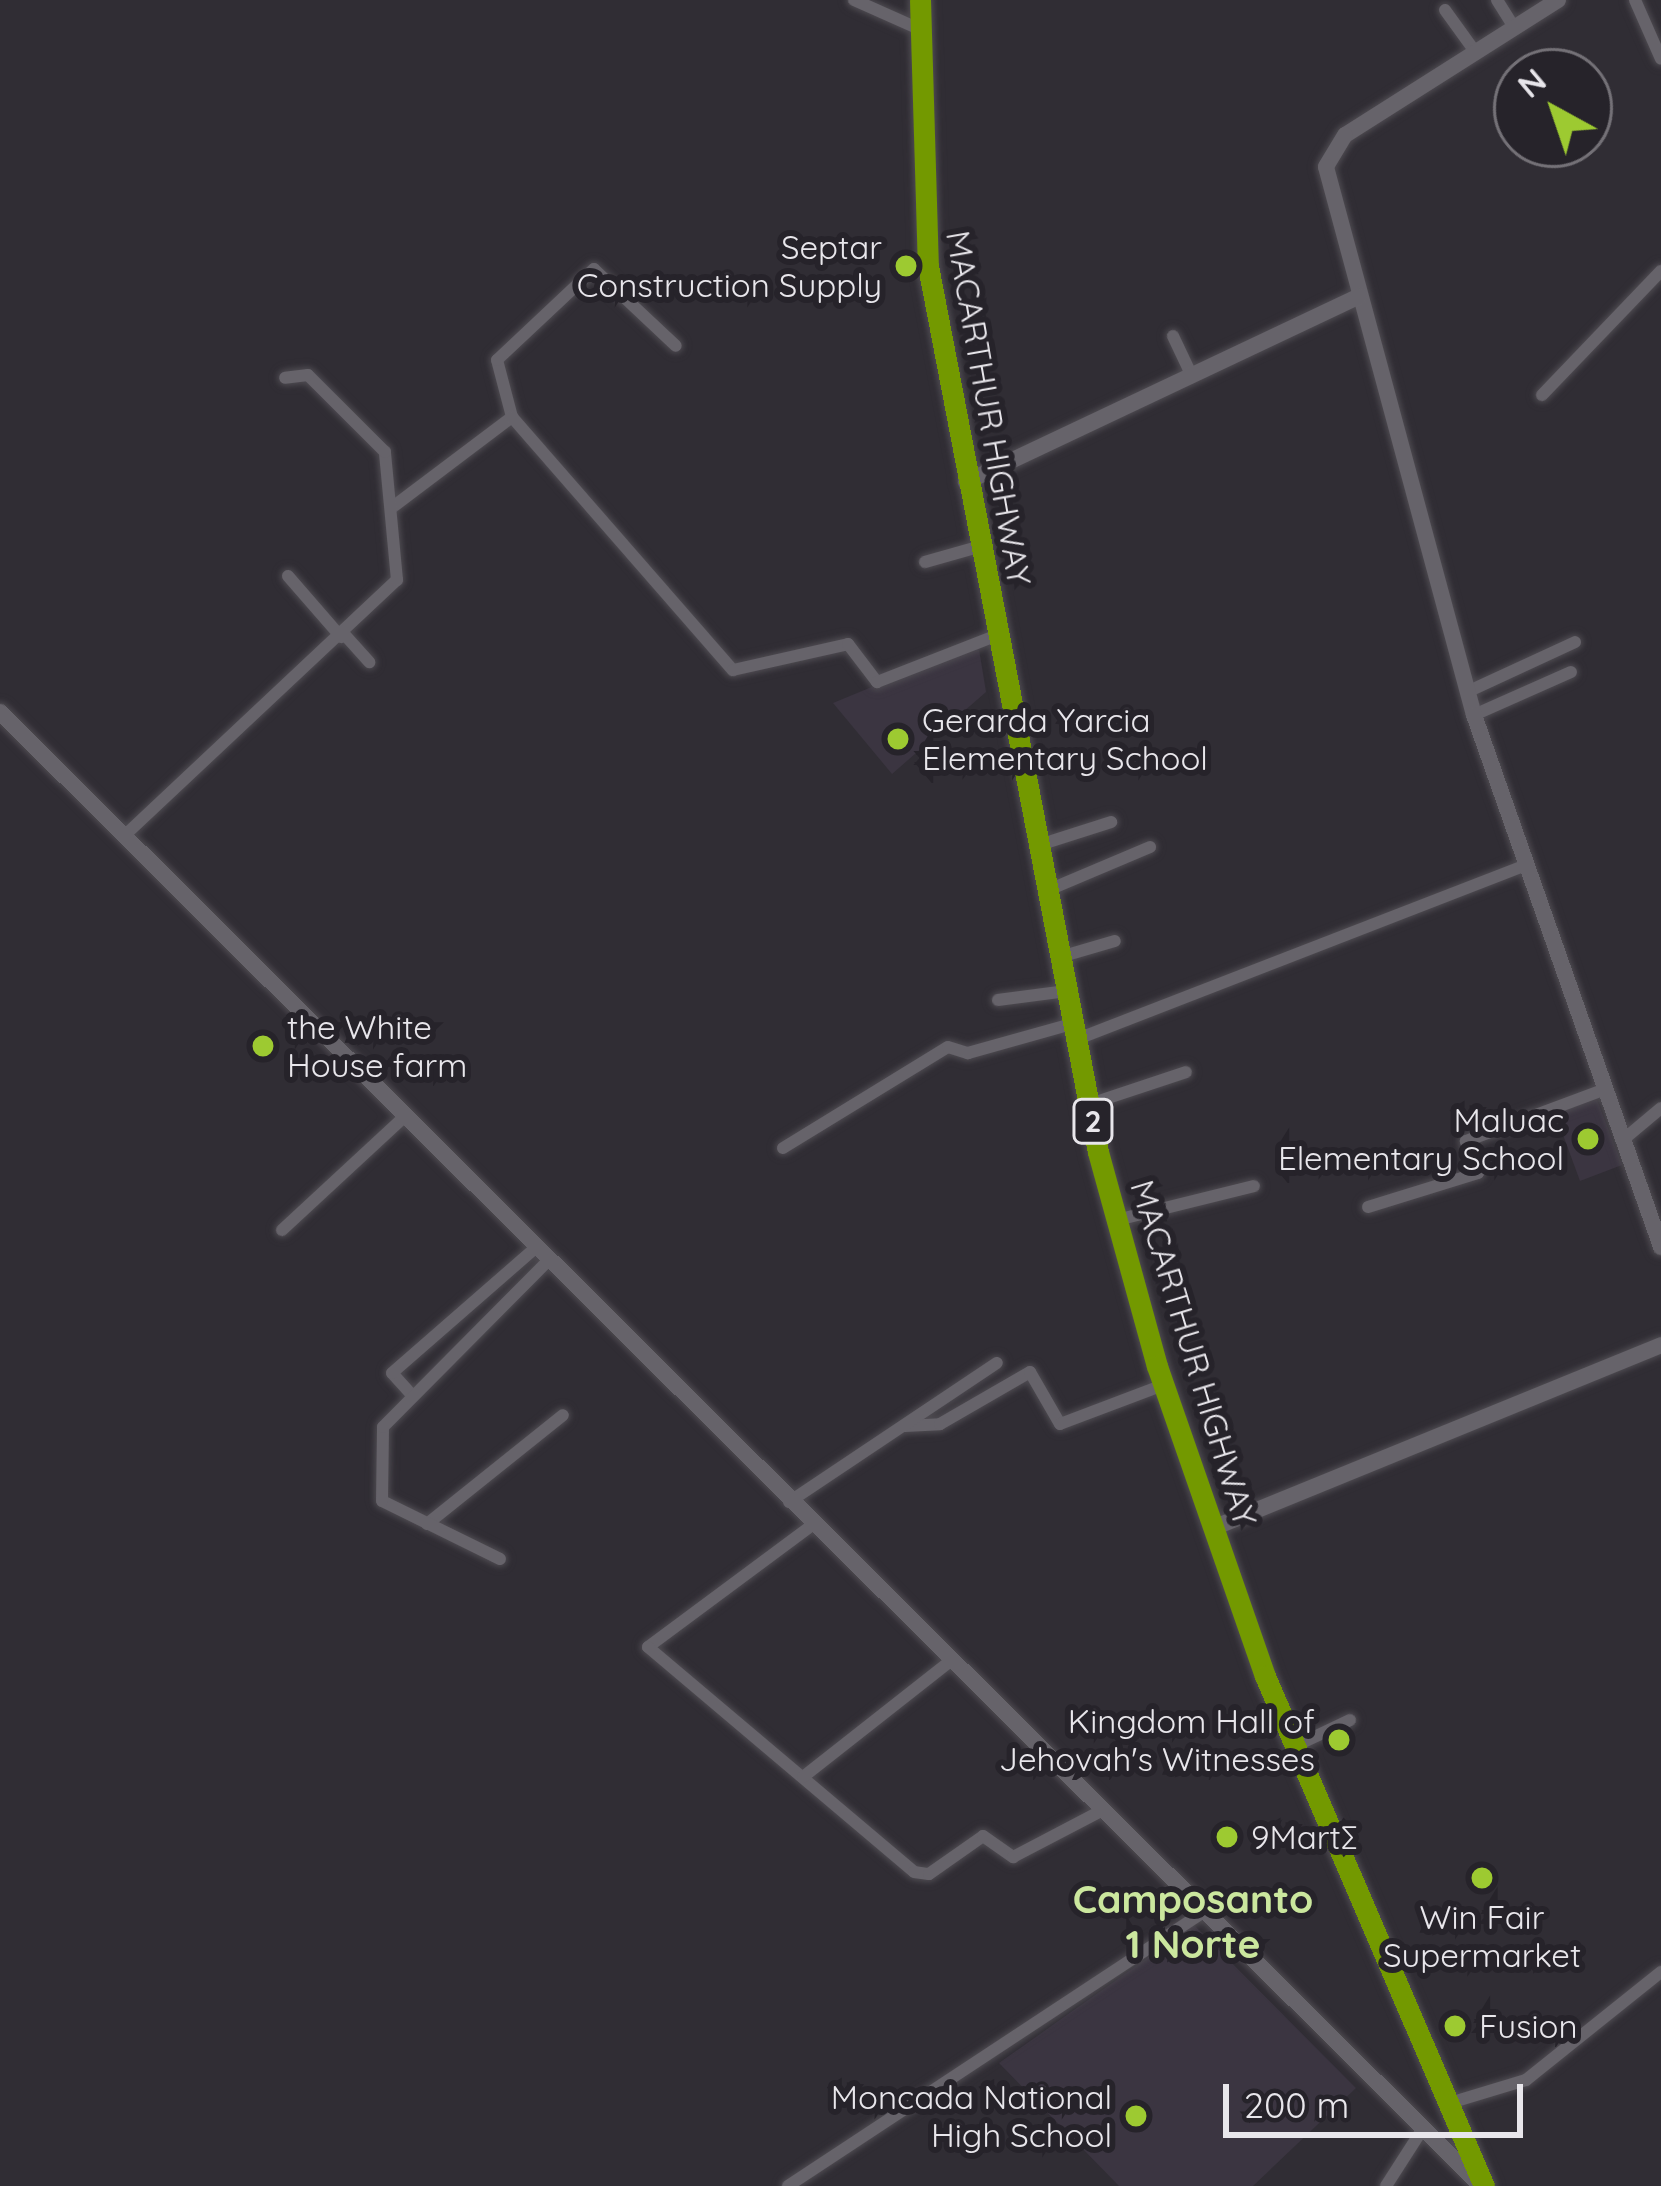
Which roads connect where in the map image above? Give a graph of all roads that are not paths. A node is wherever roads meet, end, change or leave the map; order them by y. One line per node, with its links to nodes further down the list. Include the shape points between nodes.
1 (854, 0): 8 (street)
2 (920, 0): 8 (highway, MACARTHUR HIGHWAY / 2)
3 (1497, 0): 7 (street)
4 (1558, 0): 7 (street)
5 (1635, 0): 10 (street)
6 (1445, 10): 9 (street)
7 (1513, 26): 9 (street)
8 (920, 29): 19 (highway, MACARTHUR HIGHWAY / 2, via 924,235)
9 (1474, 50): 12 (street, via 1331,151 1328,177)
10 (1661, 59)
11 (1661, 271): 17 (street)
12 (1359, 296): 15 (street); 29 (street)
13 (1173, 336): 15 (street)
14 (676, 346): 18 (street, via 594,269 497,360)
15 (1191, 374): 19 (street)
16 (285, 378): 20 (street, via 308,376 385,452)
17 (1542, 395)
18 (512, 417): 20 (street); 25 (street, via 733,670 848,644 878,682)
19 (966, 482): 21 (highway, MACARTHUR HIGHWAY / 2)
20 (394, 506): 24 (street, via 397,580)
21 (978, 547): 22 (street); 25 (highway, MACARTHUR HIGHWAY / 2)
22 (926, 562)
23 (288, 576): 24 (street)
24 (343, 636): 27 (street); 33 (street)
25 (995, 636): 34 (highway, MACARTHUR HIGHWAY / 2)
26 (1575, 642): 29 (street)
27 (369, 662)
28 (1571, 673): 31 (street)
29 (1467, 692): 31 (street)
30 (0, 712): 33 (street)
31 (1474, 716): 36 (street)
32 (1111, 822): 34 (street)
33 (123, 837): 47 (street)
34 (1035, 846): 37 (highway, MACARTHUR HIGHWAY / 2)
35 (1150, 847): 37 (street)
36 (1523, 866): 42 (street); 44 (street)
37 (1045, 892): 39 (highway, MACARTHUR HIGHWAY / 2)
38 (1115, 941): 39 (street)
39 (1059, 958): 40 (highway, MACARTHUR HIGHWAY / 2)
40 (1066, 991): 41 (street); 42 (highway, MACARTHUR HIGHWAY / 2)
41 (998, 1000)
42 (1074, 1032): 45 (highway, MACARTHUR HIGHWAY / 2); 49 (street, via 968,1053 948,1047)
43 (1186, 1072): 45 (street)
44 (1606, 1089): 48 (street); 51 (street, via 1466,1141 1478,1174)
45 (1090, 1104): 52 (highway, MACARTHUR HIGHWAY / 2)
46 (1661, 1108): 48 (street)
47 (403, 1118): 53 (street); 55 (street)
48 (1624, 1139): 54 (street)
49 (783, 1148)
50 (1254, 1186): 52 (street)
51 (1368, 1207)
52 (1117, 1220): 58 (highway, MACARTHUR HIGHWAY / 2)
53 (283, 1230)
54 (1661, 1247)
55 (538, 1257): 59 (street); 59 (street, via 392,1373); 62 (street)
56 (1661, 1345): 65 (street)
57 (997, 1363): 61 (street)
58 (1163, 1385): 61 (street, via 1060,1424 1030,1372 940,1424); 65 (highway, MACARTHUR HIGHWAY / 2)
59 (411, 1394): 63 (street, via 383,1427 382,1501)
60 (563, 1415): 63 (street)
61 (905, 1426): 62 (street)
62 (789, 1502): 64 (street)
63 (428, 1524): 66 (street)
64 (811, 1526): 67 (street); 70 (street, via 648,1647)
65 (1214, 1528): 69 (highway, MACARTHUR HIGHWAY / 2)
66 (500, 1558)
67 (948, 1664): 70 (street); 71 (street)
68 (1350, 1720): 69 (street)
69 (1292, 1748): 74 (highway, MACARTHUR HIGHWAY / 2)
70 (803, 1777): 71 (street, via 929,1874 983,1836 1013,1857)
71 (1101, 1811): 72 (street)
72 (1200, 1914): 75 (street); 76 (street)
73 (1661, 1972): 74 (street, via 1526,2080)
74 (1453, 2102): 78 (highway, MACARTHUR HIGHWAY / 2)
75 (1422, 2130): 77 (street); 78 (street)
76 (788, 2186)
77 (1386, 2186)
78 (1482, 2186)

